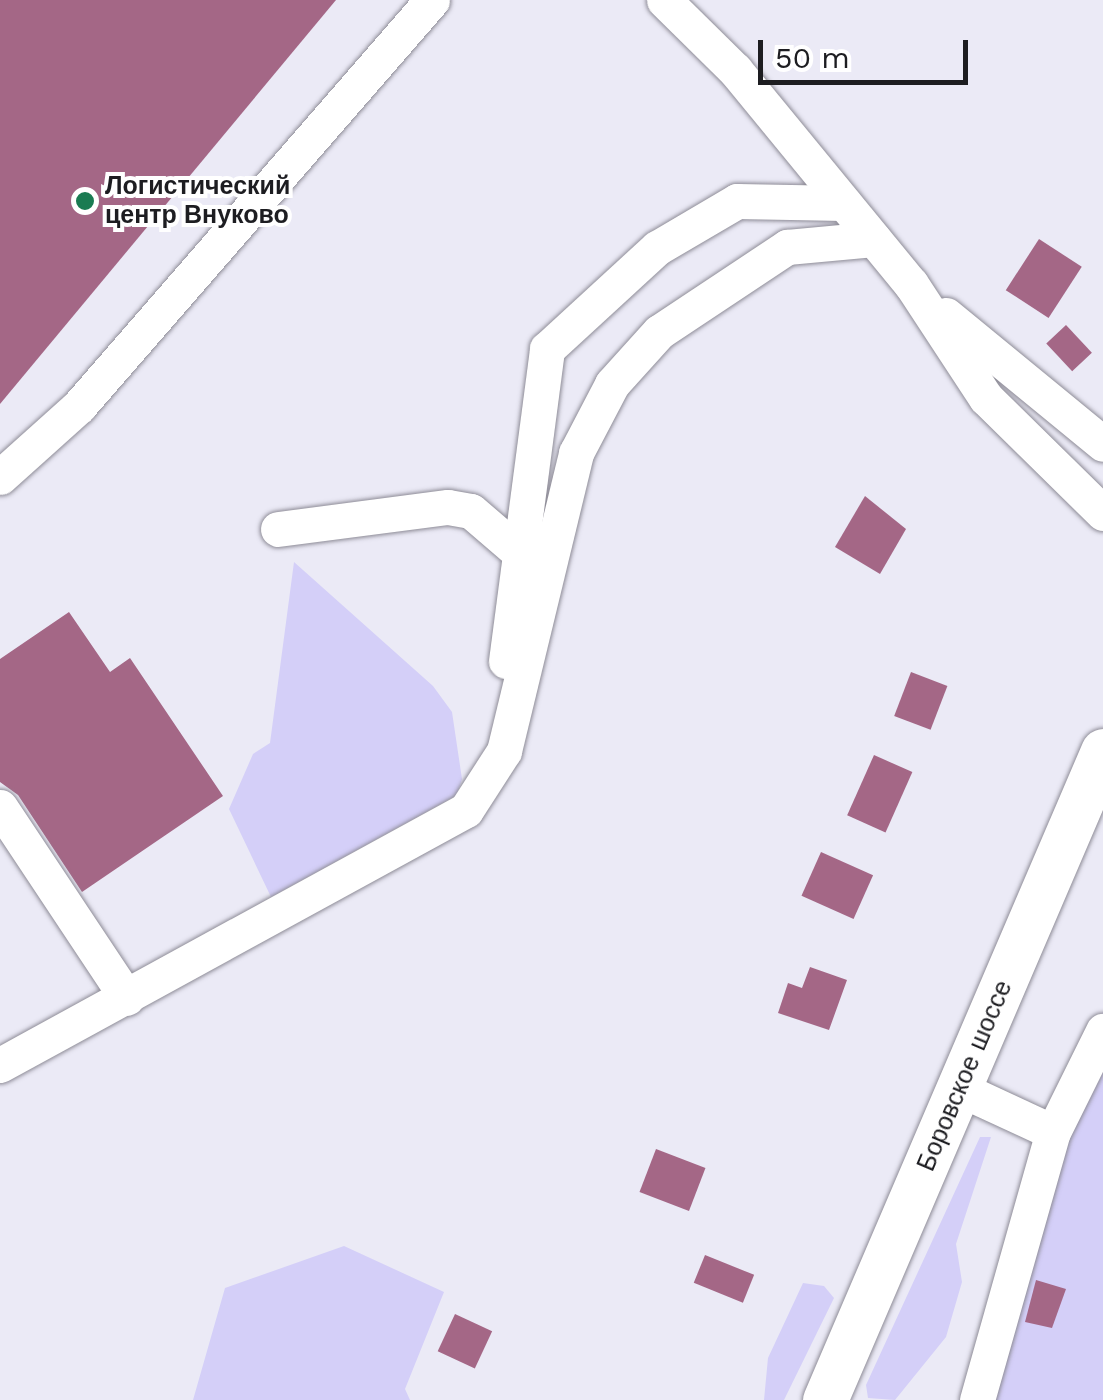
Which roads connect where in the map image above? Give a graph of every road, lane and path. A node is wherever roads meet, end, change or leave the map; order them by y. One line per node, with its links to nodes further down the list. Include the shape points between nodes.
1 (432, 0): 7 (street, via 79,406)
2 (664, 0): 3 (street, via 734,70)
3 (844, 203): 4 (street); 10 (street, via 737,201 657,248 547,348)
4 (874, 240): 5 (street); 11 (street, via 786,248 659,332 612,384 576,453)
5 (911, 284): 6 (street); 8 (street, via 986,398)
6 (1103, 444)
7 (0, 477)
8 (1103, 514)
9 (278, 529): 10 (street, via 448,507 471,511)
10 (521, 554): 11 (street, via 505,670)
11 (504, 751): 14 (street, via 466,810)
12 (1099, 771): 17 (main road, Боровское шоссе)
13 (0, 807): 14 (street)
14 (128, 998): 16 (street)
15 (1103, 1031): 18 (street)
16 (0, 1066)
17 (960, 1089): 18 (street); 19 (main road, Боровское шоссе)
18 (1053, 1132): 20 (street)
19 (832, 1393)
20 (977, 1400)

